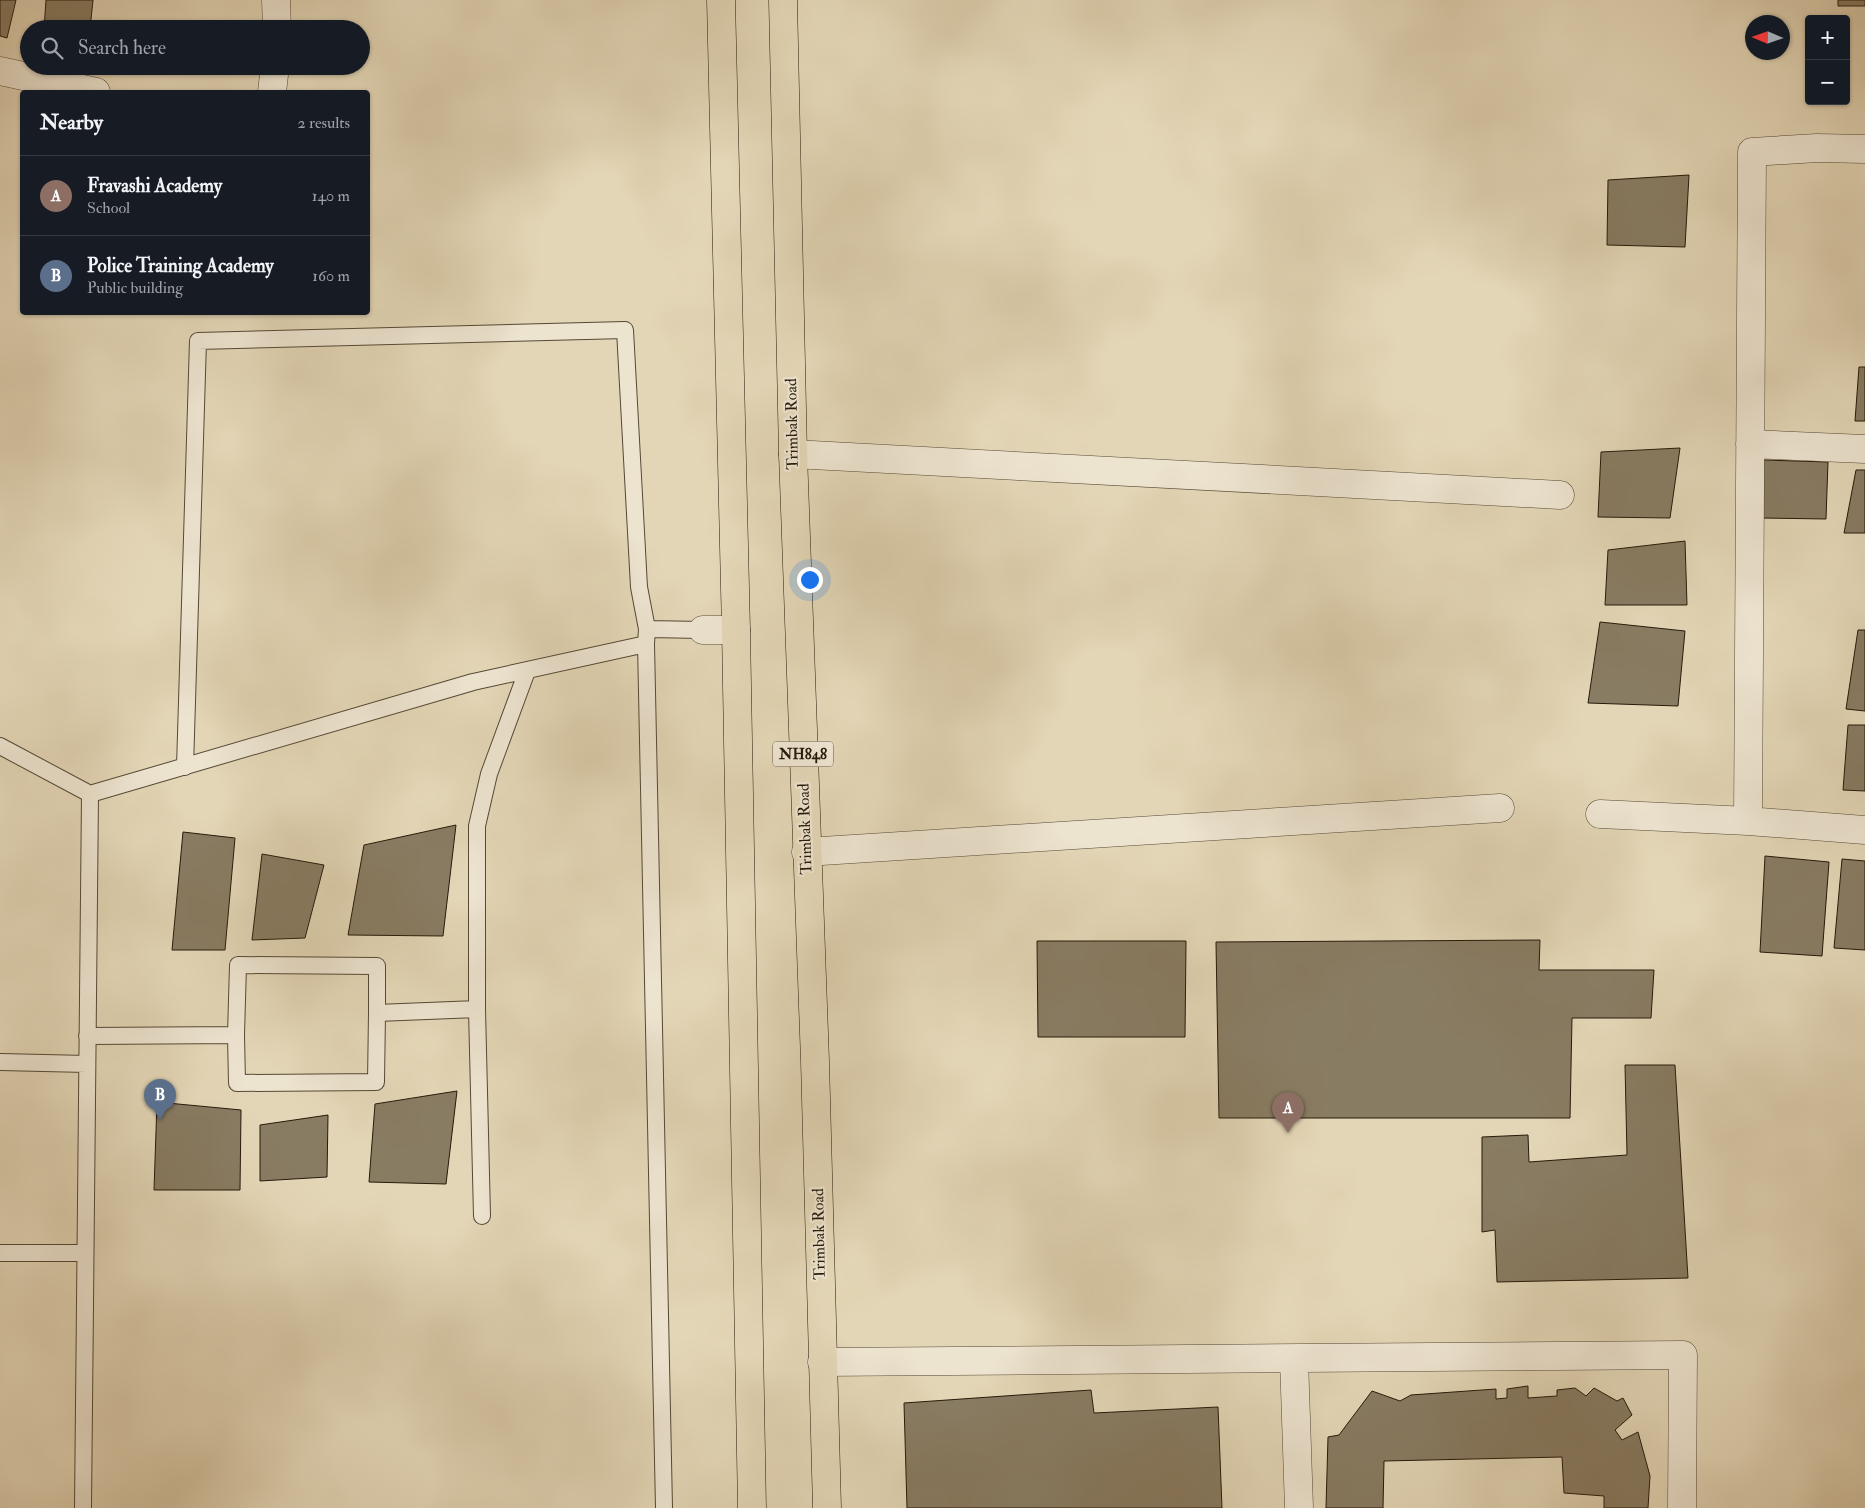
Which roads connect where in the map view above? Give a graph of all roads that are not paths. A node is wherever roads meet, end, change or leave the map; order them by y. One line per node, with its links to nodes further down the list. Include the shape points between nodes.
1 (276, 0): 4 (street)
2 (721, 0): 15 (highway)
3 (782, 0): 12 (highway, Trimbak Road / NH848)
4 (277, 20)
5 (0, 71): 7 (street)
6 (274, 75): 8 (street)
7 (87, 90)
8 (272, 90)
9 (1865, 149): 10 (street, via 1752,152)
10 (1750, 444): 11 (street); 23 (street)
11 (1865, 449)
12 (793, 454): 13 (street); 25 (highway, Trimbak Road / NH848)
13 (1560, 495)
14 (703, 630): 15 (street); 16 (lane)
15 (736, 630): 39 (highway)
16 (647, 637): 17 (lane); 19 (lane, via 639,587 625,330 198,341); 38 (lane)
17 (527, 671): 19 (lane, via 473,682); 26 (lane, via 489,774 477,826)
18 (0, 746): 20 (lane)
19 (185, 767): 20 (lane)
20 (90, 794): 29 (lane)
21 (1500, 808): 25 (street)
22 (1600, 814): 23 (street)
23 (1748, 821): 24 (street)
24 (1865, 830)
25 (806, 852): 36 (highway, Trimbak Road / NH848)
26 (477, 1009): 27 (lane); 32 (lane)
27 (376, 1013): 28 (lane, via 377,966 238,965); 28 (lane, via 376,1082 236,1083)
28 (236, 1035): 29 (lane)
29 (87, 1036): 31 (lane)
30 (0, 1062): 31 (lane)
31 (87, 1064): 34 (lane)
32 (482, 1216)
33 (0, 1253): 34 (lane)
34 (85, 1253): 37 (lane)
35 (1294, 1360): 36 (street); 41 (street); 42 (street, via 1683,1355)
36 (822, 1362): 40 (highway, Trimbak Road / NH848)
37 (82, 1508)
38 (664, 1508)
39 (752, 1508)
40 (827, 1508)
41 (1299, 1508)
42 (1682, 1508)

